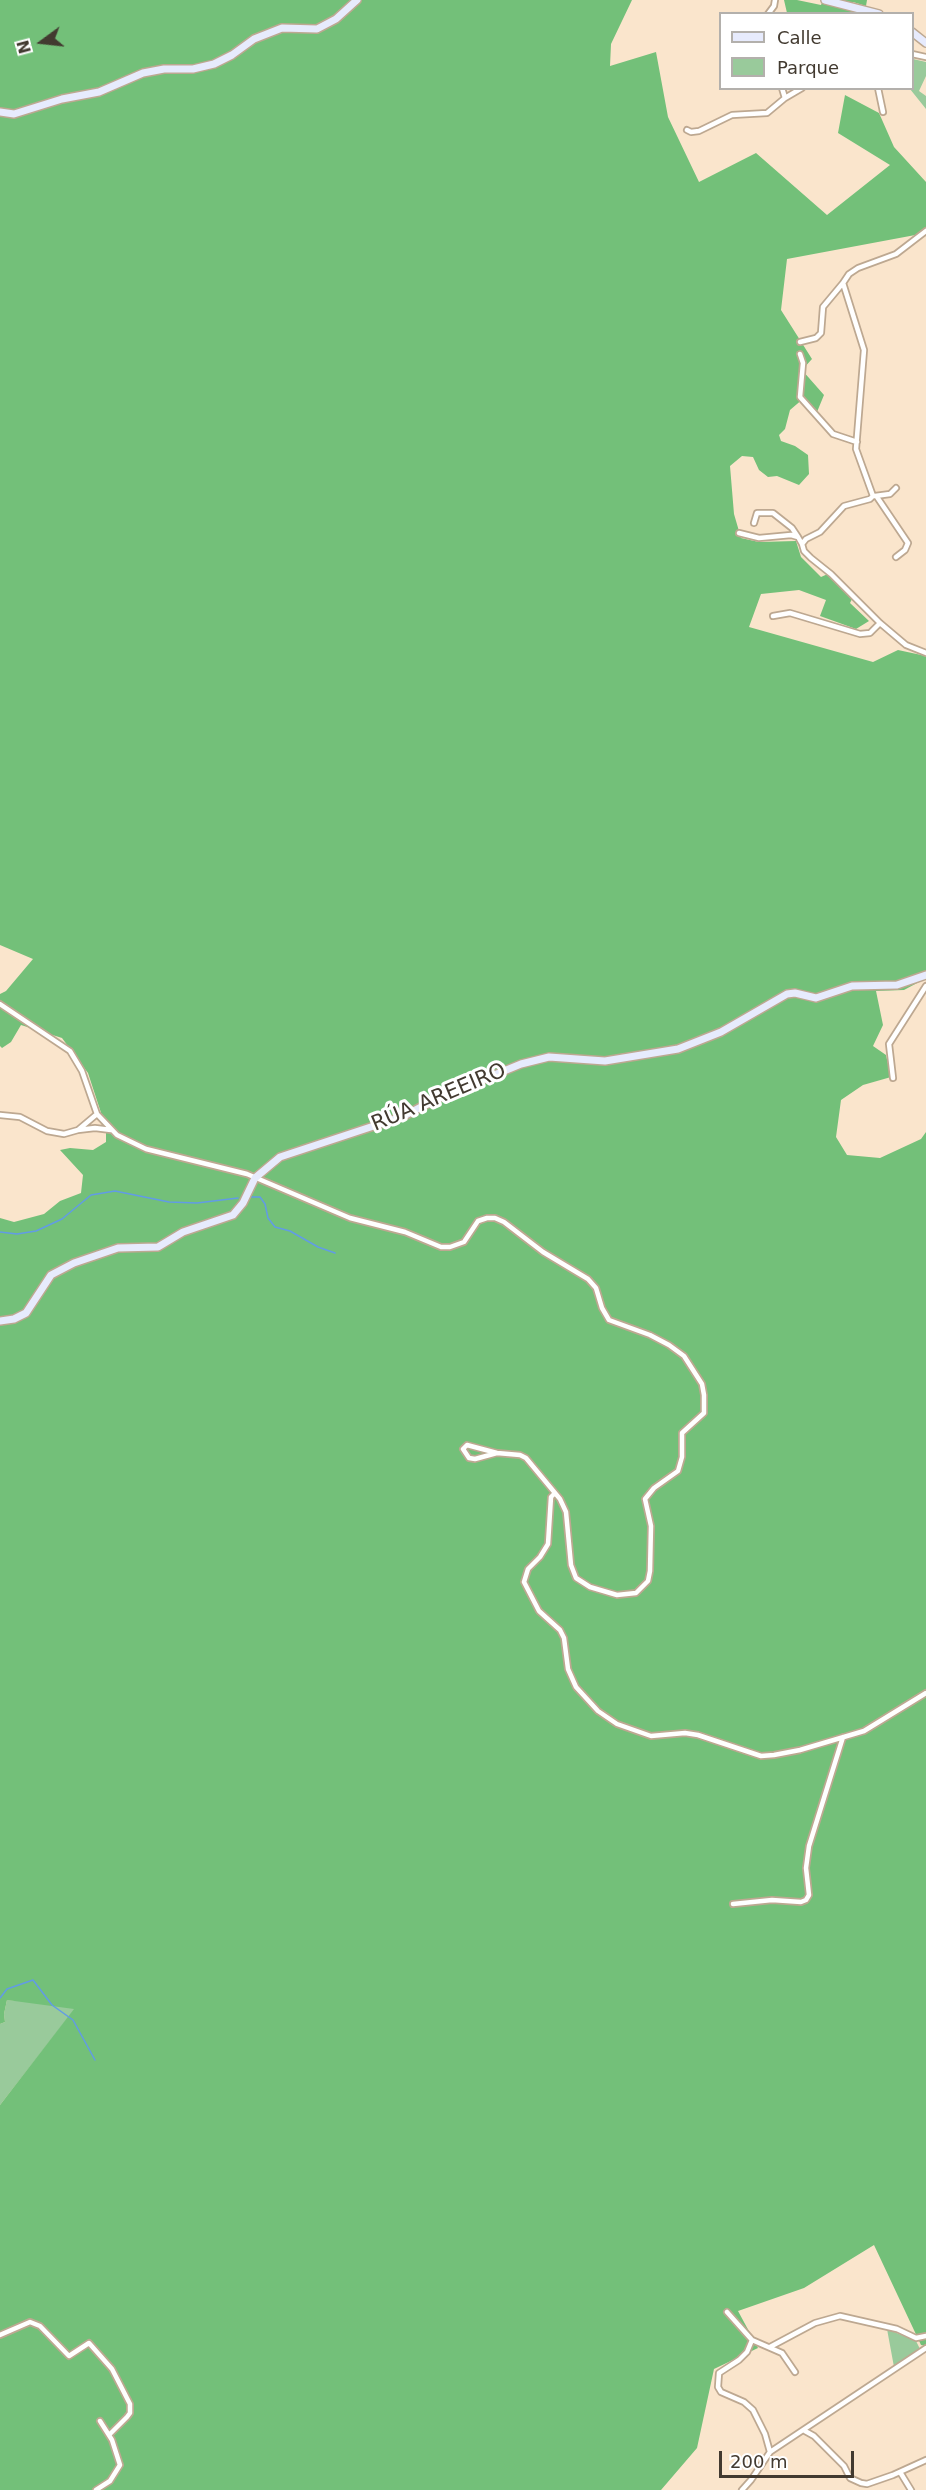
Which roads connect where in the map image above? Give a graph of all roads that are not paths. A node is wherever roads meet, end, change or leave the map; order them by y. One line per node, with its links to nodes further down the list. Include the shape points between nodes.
1 (357, 0): 10 (street, via 336,19 317,29 282,28 254,39 214,64 143,73 99,92 14,114)
2 (825, 0): 3 (street)
3 (871, 12)
4 (914, 34): 5 (street)
5 (926, 43)
6 (783, 90): 9 (street)
7 (799, 90): 9 (street)
8 (878, 90): 11 (street)
9 (785, 98): 12 (street, via 767,113 732,115 699,131)
10 (0, 112)
11 (883, 112)
12 (687, 130)
13 (926, 231): 14 (street, via 896,254 858,268)
14 (843, 283): 15 (street, via 823,307 821,333); 17 (street, via 864,350)
15 (800, 342)
16 (800, 354): 17 (street, via 800,397 833,434)
17 (857, 442): 19 (street, via 856,449)
18 (896, 488): 19 (street, via 890,494)
19 (875, 496): 23 (street, via 844,506 820,532); 24 (street, via 908,543)
20 (754, 523): 22 (street, via 757,513 773,513)
21 (739, 533): 22 (street, via 759,538)
22 (798, 537): 23 (street)
23 (802, 544): 26 (street, via 811,558)
24 (896, 557)
25 (773, 616): 26 (street, via 790,614 860,634 870,633)
26 (880, 623): 27 (street, via 906,645)
27 (926, 652)
28 (926, 975): 36 (street, RÚA AREEIRO, via 908,983 852,986 816,998 787,994 722,1032 678,1049 605,1061 549,1058 521,1064 404,1116 280,1157)
29 (926, 986): 31 (street, via 889,1044)
30 (0, 1004): 32 (street, via 70,1051)
31 (893, 1078)
32 (97, 1114): 34 (street); 35 (street)
33 (0, 1115): 34 (street, via 21,1117 56,1134)
34 (78, 1130): 35 (street)
35 (111, 1130): 36 (street, via 146,1149 218,1165)
36 (255, 1178): 37 (street, RÚA AREEIRO, via 243,1203 232,1215 183,1232 158,1247 118,1248 74,1263 51,1275 26,1313 14,1320); 39 (street, via 350,1218 405,1232 441,1247 464,1242 478,1221 495,1218 588,1279 596,1288 609,1320 651,1335 684,1356 702,1384 705,1408 699,1419 682,1433 678,1471 645,1499 651,1526 650,1571 642,1589 629,1596 617,1595 576,1578 566,1512)
37 (0, 1321)
38 (497, 1453): 38 (street, via 475,1459 469,1458 463,1449 467,1445); 39 (street, via 526,1458)
39 (555, 1493): 41 (street, via 550,1497 548,1544 528,1569 524,1582 539,1611 560,1630 576,1687 598,1711 617,1724 651,1736 698,1735 761,1756)
40 (926, 1693): 41 (street, via 864,1731)
41 (843, 1737): 42 (street, via 809,1846 806,1900)
42 (733, 1904)
43 (727, 2312): 46 (street)
44 (0, 2335): 52 (street, via 35,2323 69,2356 90,2343 112,2369 130,2404 130,2413)
45 (926, 2336): 47 (street, via 916,2338 897,2329 840,2316 815,2322)
46 (752, 2340): 47 (street); 53 (street, via 739,2360 719,2373 718,2387 753,2410)
47 (770, 2347): 49 (street, via 785,2356)
48 (926, 2348): 51 (street)
49 (795, 2372)
50 (100, 2421): 52 (street)
51 (805, 2431): 53 (street); 55 (street, via 844,2466 855,2482 867,2484)
52 (109, 2434): 56 (street, via 120,2465 110,2481)
53 (770, 2452): 57 (street)
54 (926, 2460): 55 (street)
55 (900, 2472): 58 (street)
56 (96, 2490)
57 (742, 2490)
58 (911, 2490)

